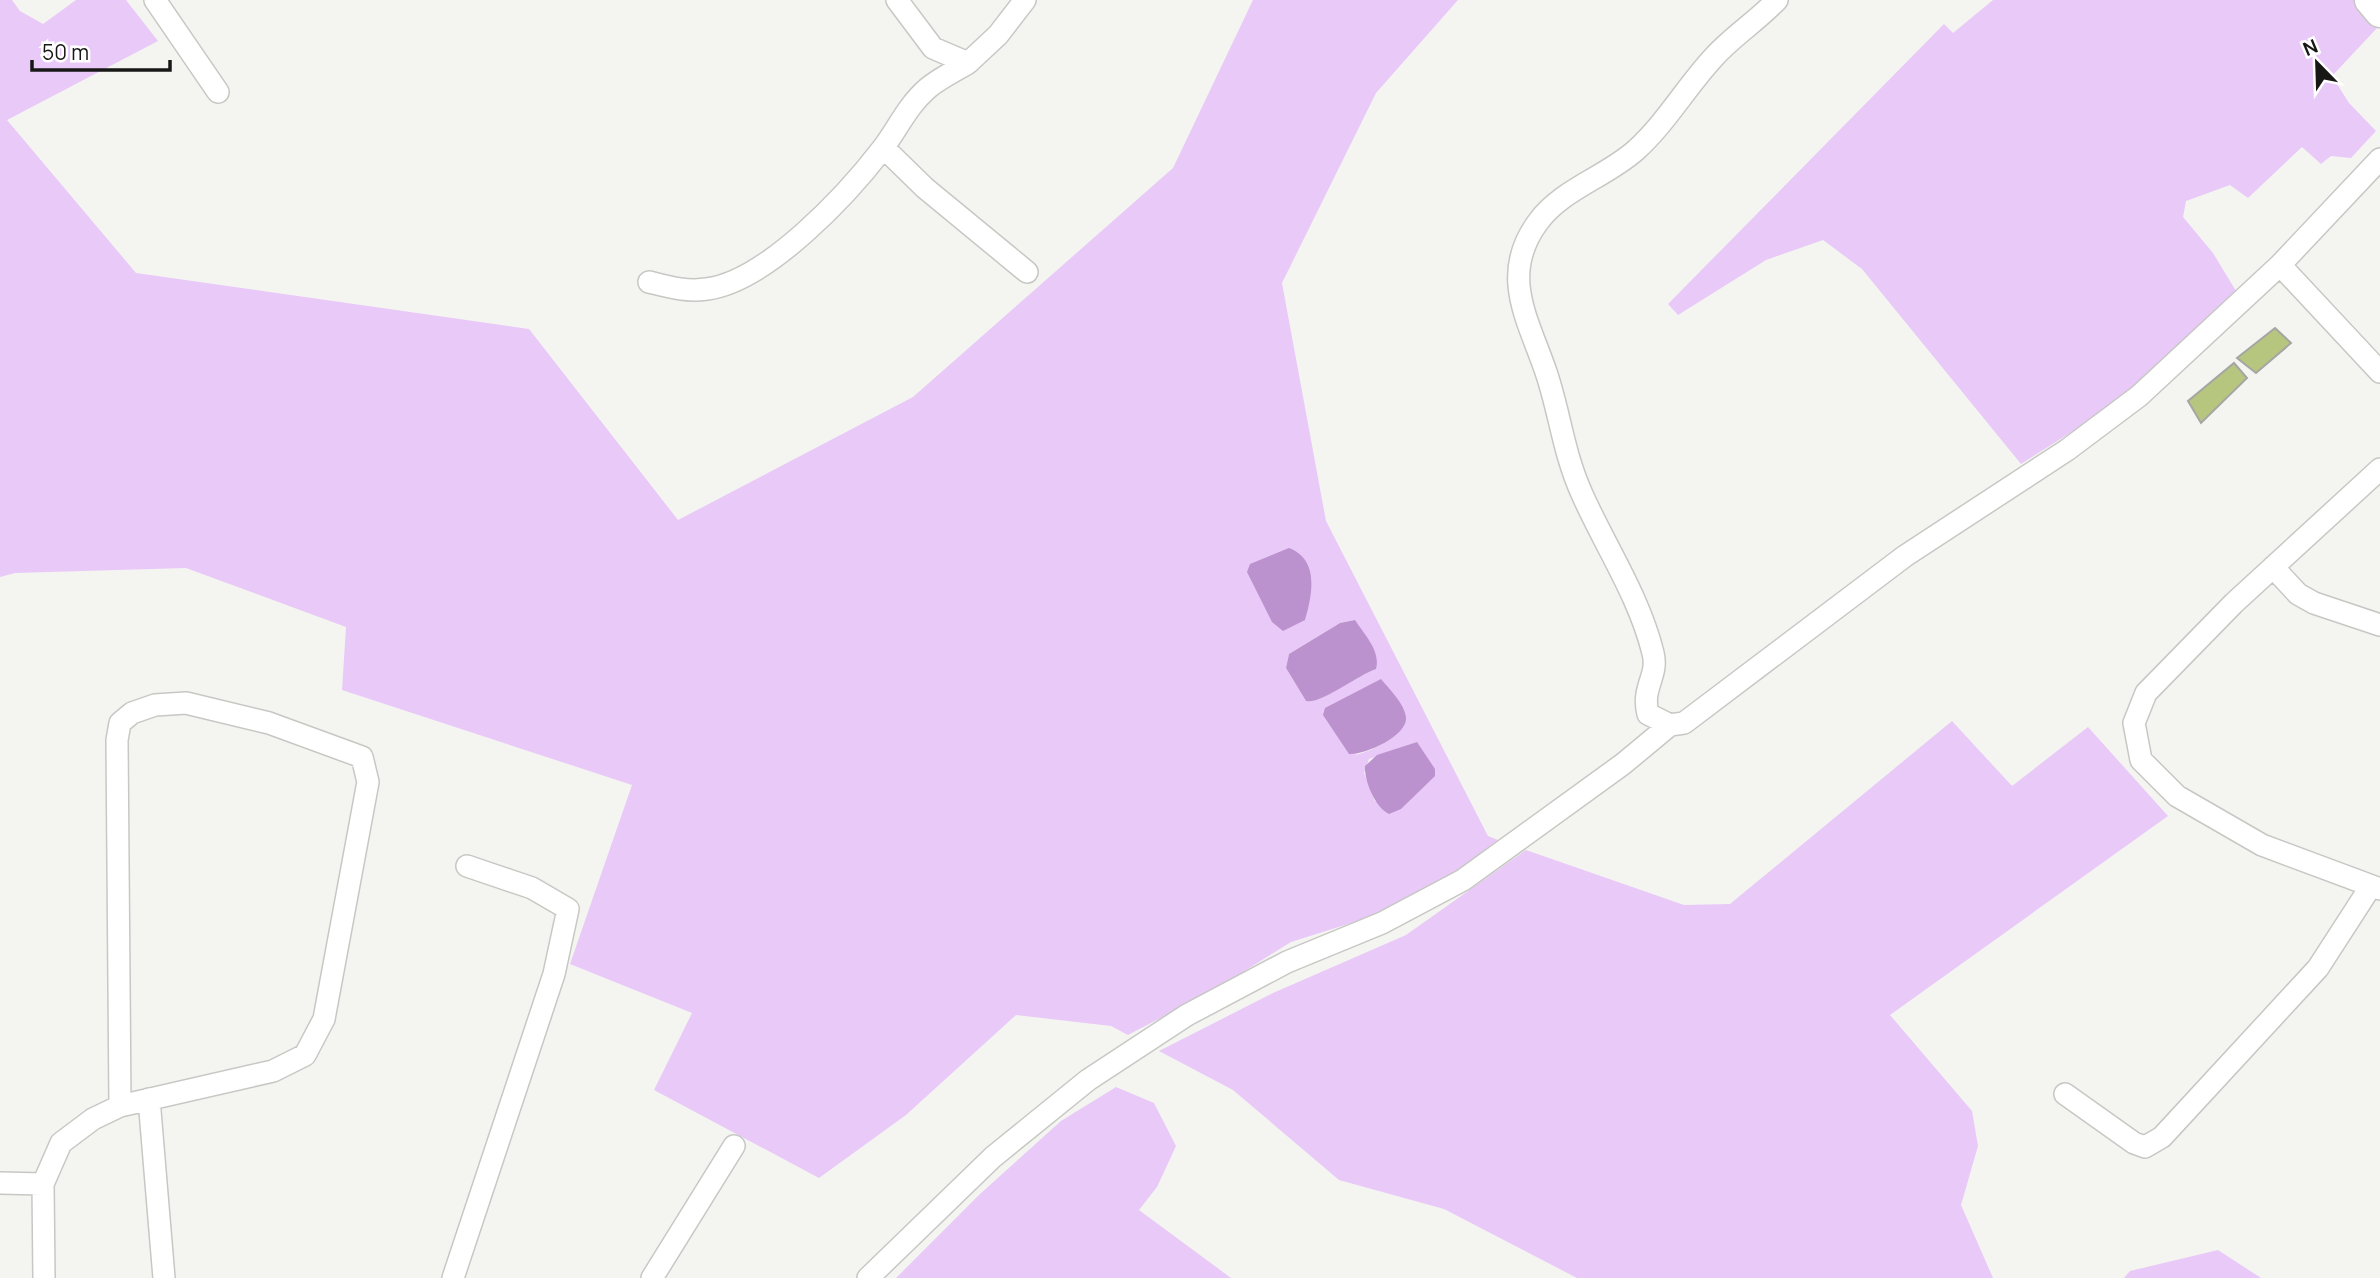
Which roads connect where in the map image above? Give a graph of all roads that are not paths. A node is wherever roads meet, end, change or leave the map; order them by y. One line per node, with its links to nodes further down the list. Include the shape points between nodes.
1 (155, 0): 8 (street)
2 (897, 0): 7 (street, via 933,48)
3 (1025, 0): 7 (street)
4 (1777, 0): 18 (street, via 1714,56 1639,148 1617,167 1557,202 1538,221 1524,244 1520,270 1519,304 1546,374 1565,452 1630,592 1654,656 1653,676 1644,697 1648,714)
5 (2370, 0): 6 (street)
6 (2380, 12)
7 (968, 63): 9 (street, via 927,89)
8 (218, 92)
9 (884, 148): 12 (street); 13 (street, via 776,258 741,279 708,289 679,290)
10 (2380, 159): 11 (street)
11 (2280, 265): 14 (street); 18 (street, via 2139,396 2067,450 1905,556 1684,723)
12 (1027, 272)
13 (649, 282)
14 (2380, 372)
15 (2380, 469): 16 (street)
16 (2273, 568): 17 (street, via 2298,594 2314,603); 20 (street, via 2146,693 2134,723 2141,760 2177,796 2262,845)
17 (2380, 625)
18 (1670, 725): 31 (street, via 1463,880 1382,923 1287,962 1187,1015 1088,1080 993,1157)
19 (467, 866): 29 (street, via 532,888 556,900 568,909 568,915 554,974)
20 (2376, 888): 21 (street, via 2318,968 2162,1137 2145,1147 2134,1143)
21 (2065, 1094)
22 (149, 1099): 23 (street); 23 (street, via 273,1071 305,1055 324,1019 368,782 362,757 269,723 186,703 155,705 120,723); 28 (street)
23 (120, 1106): 26 (street, via 61,1143)
24 (734, 1146): 30 (street)
25 (0, 1183): 26 (street)
26 (43, 1184): 27 (street)
27 (44, 1278)
28 (164, 1278)
29 (453, 1278)
30 (652, 1278)
31 (868, 1278)

